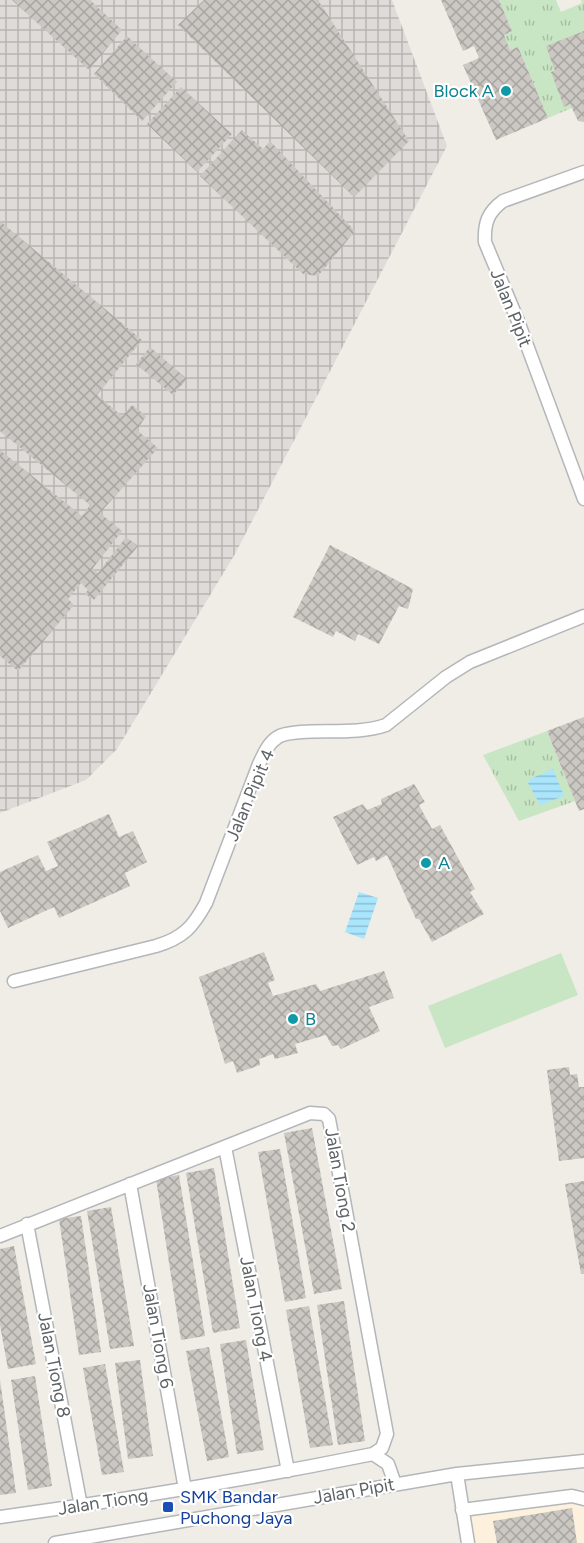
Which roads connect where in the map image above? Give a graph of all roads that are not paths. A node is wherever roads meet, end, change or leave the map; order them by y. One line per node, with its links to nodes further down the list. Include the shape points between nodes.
1 (584, 172): 2 (street, Jalan Pipit, via 503,201 492,209 484,232)
2 (584, 499)
3 (584, 616): 4 (street, Jalan Pipit 4, via 470,662 387,725 279,736 265,752 206,903 186,932 174,941)
4 (14, 981)
5 (225, 1148): 6 (street, Jalan Tiong 2); 9 (street, Jalan Tiong 2, via 310,1113 324,1114 329,1119 387,1434); 11 (street, Jalan Tiong 4)
6 (130, 1184): 7 (street, Jalan Tiong 2); 14 (street, Jalan Tiong 6)
7 (27, 1224): 8 (street, Jalan Tiong 2); 16 (street, Jalan Tiong 8)
8 (0, 1236)
9 (377, 1451): 11 (street, Jalan Tiong); 13 (street, via 388,1464)
10 (584, 1461): 12 (street, Jalan Pipit)
11 (288, 1471): 14 (street, Jalan Tiong)
12 (457, 1474): 13 (street, Jalan Pipit); 17 (street)
13 (396, 1484): 19 (street, Jalan Pipit)
14 (185, 1489): 16 (street, Jalan Tiong)
15 (584, 1499): 17 (street, via 572,1496)
16 (81, 1506): 18 (street, Jalan Tiong)
17 (462, 1510): 20 (street)
18 (0, 1517)
19 (55, 1543)
20 (468, 1543)

